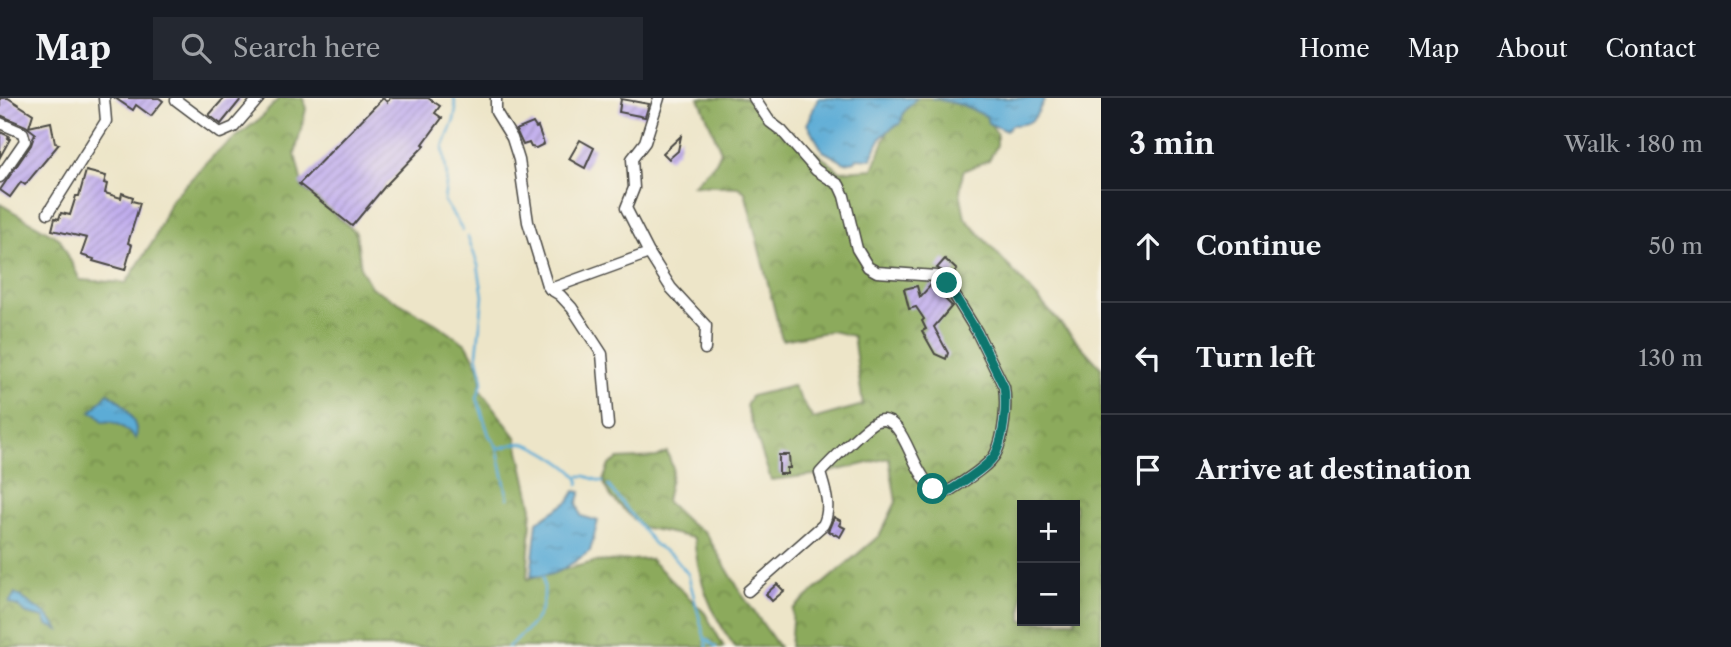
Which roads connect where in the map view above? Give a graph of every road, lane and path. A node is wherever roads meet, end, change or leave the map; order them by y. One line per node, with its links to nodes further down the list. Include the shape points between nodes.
1 (104, 98): 9 (street, via 106,121)
2 (259, 98): 6 (street, via 234,127 220,133)
3 (496, 98): 11 (street, via 496,112 519,160 528,222)
4 (659, 98): 10 (street, via 645,142 632,159 634,187 626,208)
5 (754, 98): 14 (street, via 770,122 816,170 839,185 857,250 868,267 877,272 936,276 947,283 977,332 1005,395 996,455 941,493 917,467 897,426 887,420 876,421 820,473 828,502 823,525)
6 (176, 99)
7 (0, 123): 8 (street, via 23,133 25,141)
8 (0, 177)
9 (48, 213)
10 (649, 253): 11 (street); 12 (street, via 671,288 706,326)
11 (550, 289): 13 (street, via 572,308 603,354)
12 (705, 349)
13 (608, 425)
14 (748, 591)

